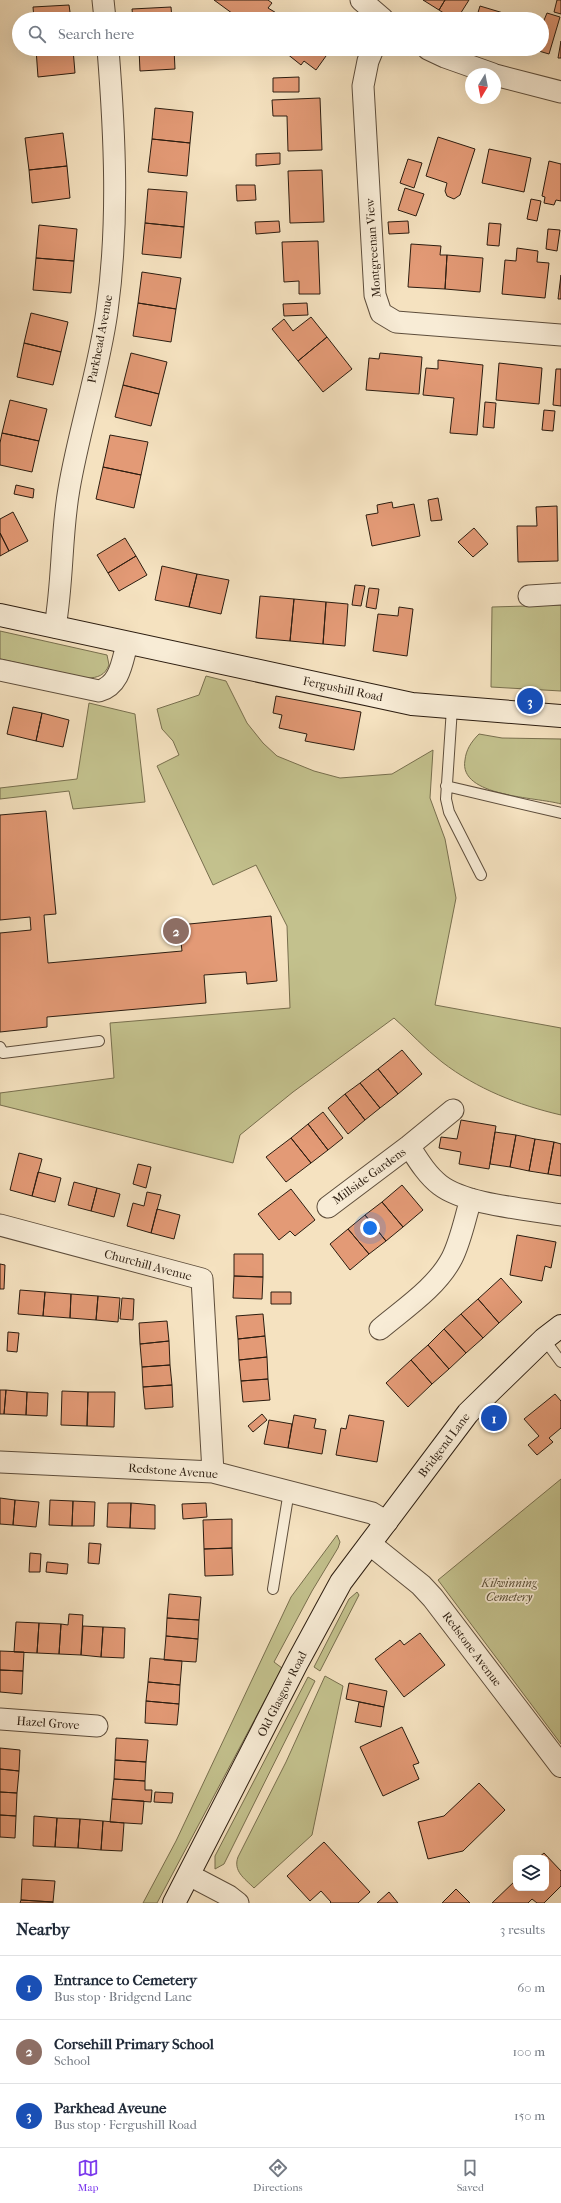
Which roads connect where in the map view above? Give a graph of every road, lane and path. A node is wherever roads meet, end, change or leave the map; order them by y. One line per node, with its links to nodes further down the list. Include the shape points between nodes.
1 (103, 0): 3 (street)
2 (361, 0): 4 (street)
3 (104, 12)
4 (375, 12)
5 (109, 56): 15 (street, Parkhead Avenue, via 116,192 114,252 107,313 68,490)
6 (370, 56): 11 (street, Montgreenan View, via 363,86 375,295 381,313 396,322)
7 (443, 56): 8 (street)
8 (477, 68)
9 (501, 76): 10 (street)
10 (561, 92)
11 (561, 335)
12 (561, 594): 13 (street)
13 (529, 596)
14 (0, 615): 15 (main road, Fergushill Road)
15 (55, 627): 16 (main road, Fergushill Road)
16 (127, 644): 17 (street, via 117,679 106,689 99,691); 18 (main road, Fergushill Road, via 412,704)
17 (0, 670)
18 (452, 708): 19 (main road, Fergushill Road); 20 (lane)
19 (561, 716)
20 (446, 786): 21 (lane); 22 (lane, via 449,812)
21 (561, 813)
22 (481, 874)
23 (100, 1041): 24 (lane, via 3,1053)
24 (0, 1047)
25 (453, 1110): 26 (street, Millside Gardens)
26 (410, 1146): 27 (street, Millside Gardens, via 423,1168 439,1185); 28 (street, Millside Gardens)
27 (472, 1199): 29 (street, Millside Gardens); 31 (street, via 453,1257 445,1270 437,1280)
28 (328, 1207)
29 (561, 1215)
30 (0, 1225): 35 (street, Churchill Avenue, via 202,1279)
31 (380, 1329)
32 (553, 1332): 33 (lane); 37 (main road, Bridgend Lane, via 468,1413)
33 (561, 1362)
34 (0, 1462): 35 (street, Redstone Avenue)
35 (213, 1472): 36 (street, Redstone Avenue)
36 (289, 1491): 37 (street, Redstone Avenue, via 372,1513); 39 (lane)
37 (387, 1522): 38 (main road, Old Glasgow Road)
38 (370, 1544): 42 (main road, Redstone Avenue, via 421,1585 433,1598); 43 (main road, Old Glasgow Road, via 341,1582)
39 (273, 1589)
40 (0, 1719): 41 (street, Hazel Grove)
41 (97, 1726)
42 (561, 1766)
43 (189, 1875): 44 (main road, Old Glasgow Road); 45 (street)
44 (174, 1903)
45 (238, 1903)

